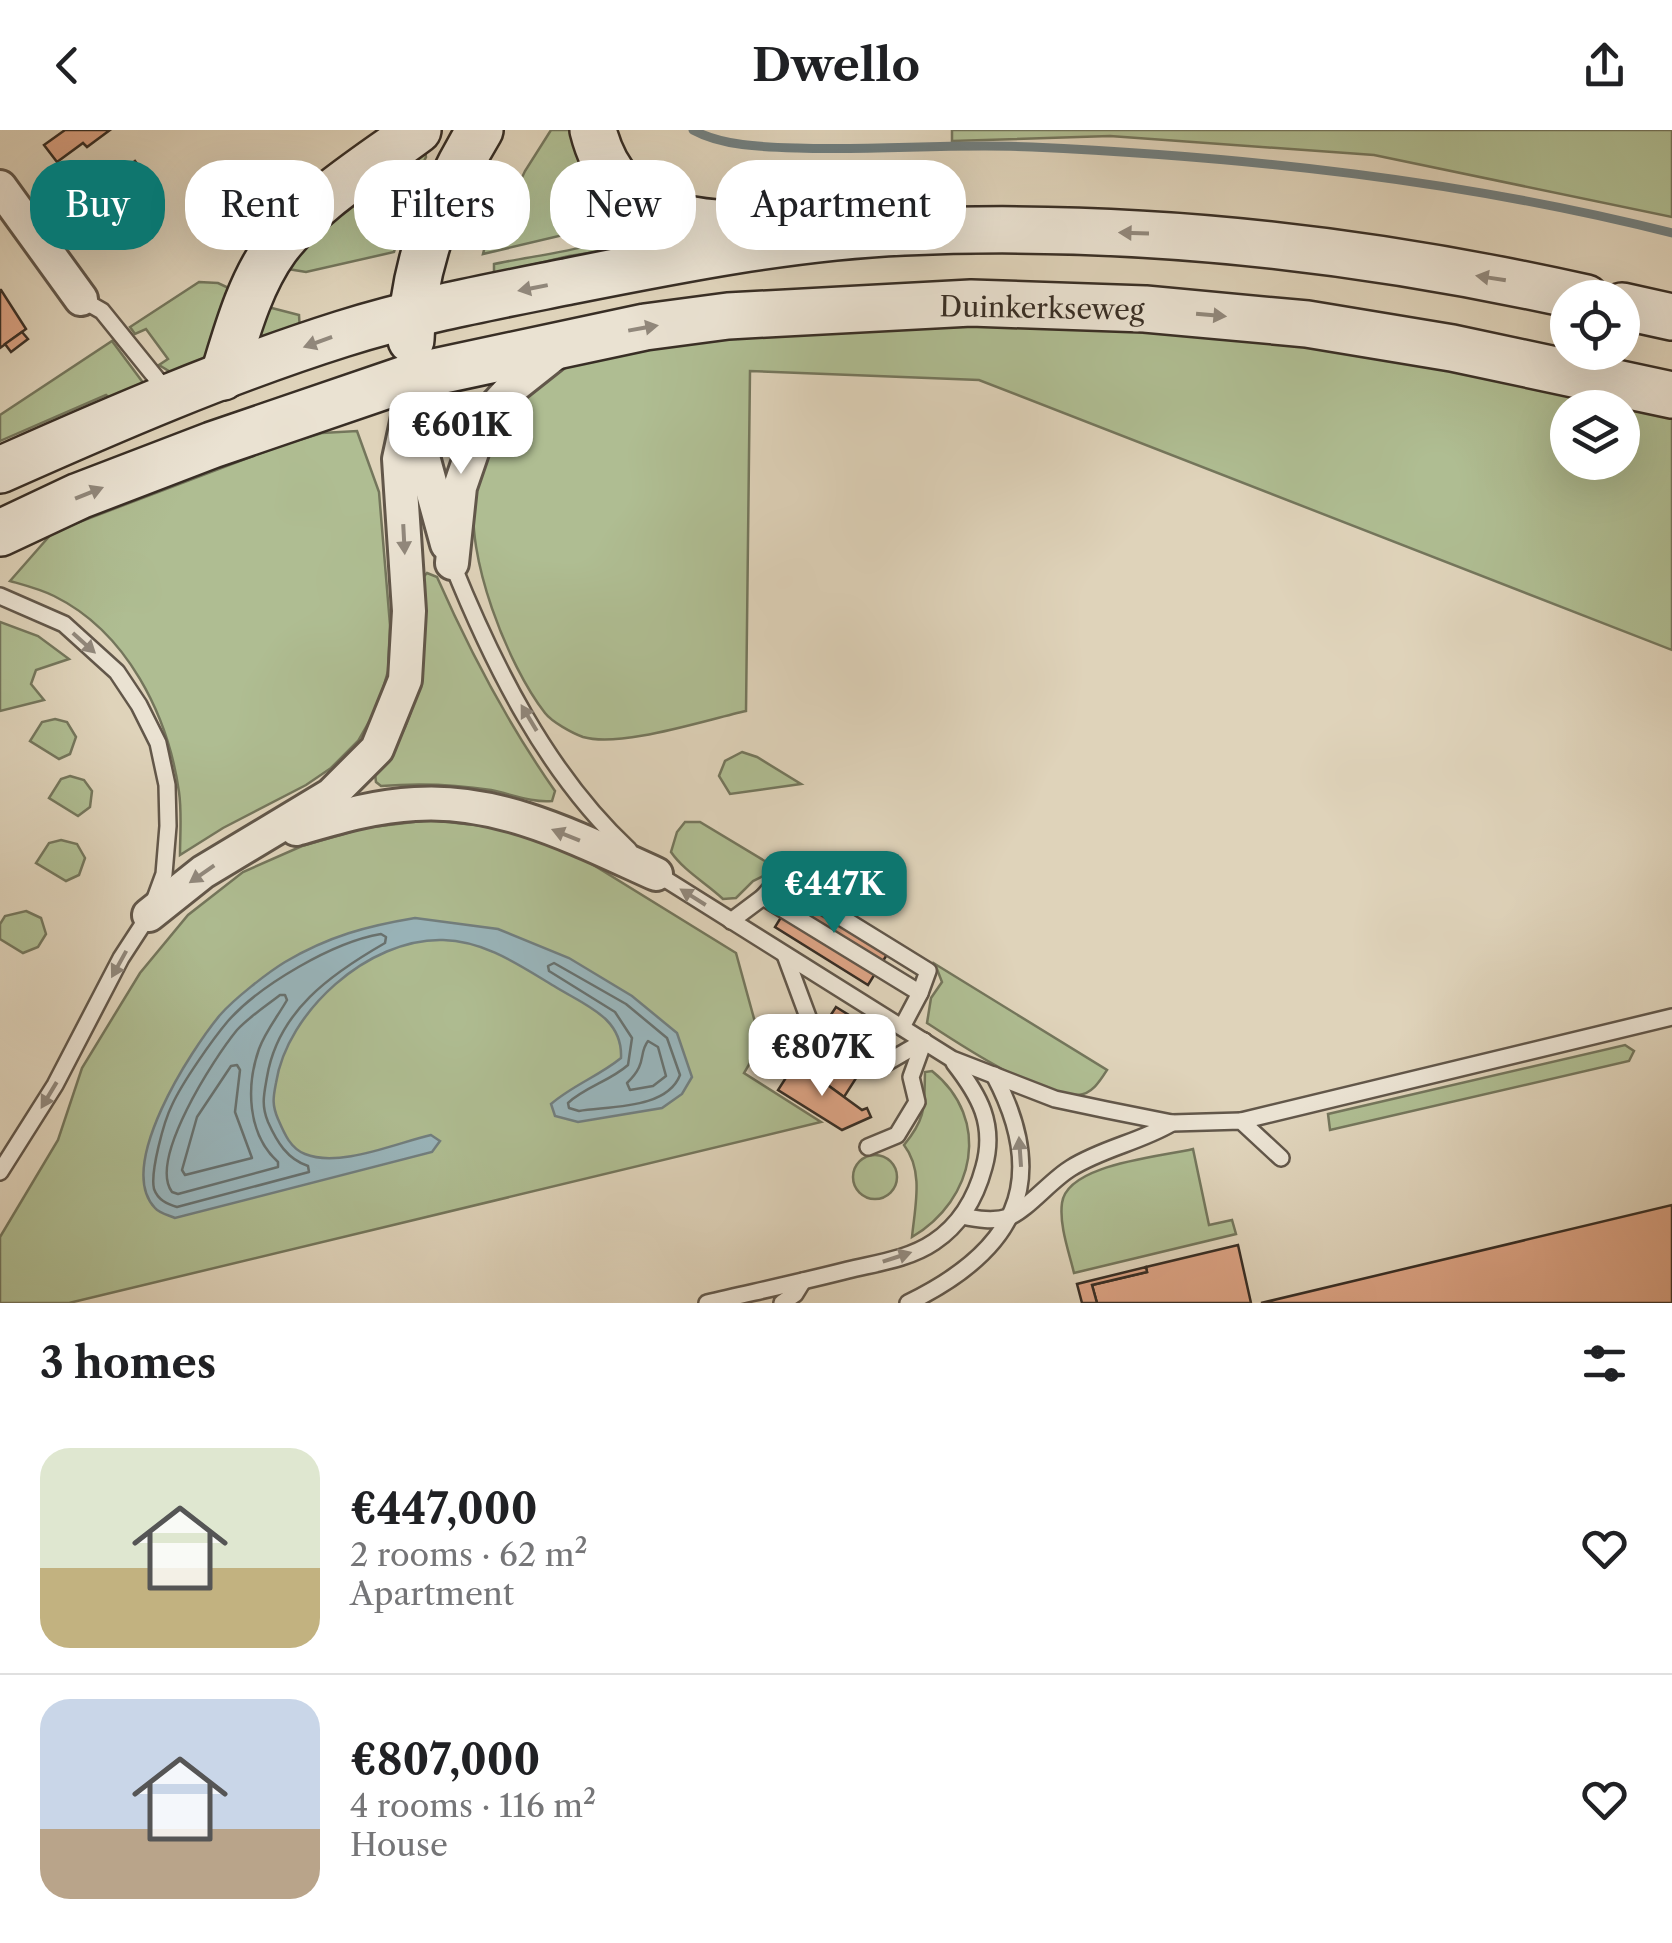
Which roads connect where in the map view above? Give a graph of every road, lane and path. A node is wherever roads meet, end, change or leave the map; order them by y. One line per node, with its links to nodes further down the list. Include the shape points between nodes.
1 (418, 130): 12 (main road, via 314,208 276,248)
2 (480, 130): 9 (main road, via 440,214 417,277)
3 (593, 130): 5 (main road, via 599,155 620,186 649,207 688,221 922,216)
4 (0, 186): 7 (street)
5 (1034, 230): 6 (main road, one-way to 5, via 1260,244); 9 (main road, one-way to 9, via 801,242)
6 (1550, 290)
7 (81, 299): 14 (lane, via 102,311)
8 (1640, 310): 10 (main road)
9 (412, 314): 12 (main road, one-way to 12); 13 (main road)
10 (1672, 316)
11 (567, 344): 13 (main road, Duinkerkseweg); 15 (main road, Duinkerkseweg, one-way to 15, via 728,316 839,309 1146,308 1307,324); 18 (street, via 514,385 483,420 460,487)
12 (224, 377): 14 (main road)
13 (410, 392): 17 (main road, Duinkerkseweg, one-way to 13, via 212,444); 18 (street); 20 (street, one-way to 20, via 399,459 409,611 406,680 377,749 331,795)
14 (170, 395): 16 (main road)
15 (1672, 395)
16 (0, 470)
17 (0, 533)
18 (452, 562): 21 (lane, one-way to 18, via 607,829 556,764 485,645)
19 (0, 596): 23 (lane, one-way to 23, via 64,624 117,672 158,742 168,826 164,874)
20 (260, 838): 21 (street, one-way to 20, via 567,834 469,806 418,803 363,811); 23 (street, one-way to 23, via 202,872)
21 (656, 874): 24 (lane, one-way to 21)
22 (763, 897): 24 (lane); 26 (lane); 26 (lane, via 780,880 928,971)
23 (149, 915): 38 (lane, one-way to 38)
24 (731, 921): 25 (lane)
25 (785, 954): 28 (lane); 29 (lane, via 810,1025)
26 (920, 993): 28 (lane)
27 (1672, 1017): 34 (lane)
28 (902, 1027): 30 (lane)
29 (820, 1030)
30 (924, 1041): 31 (lane, via 879,1067); 32 (lane); 36 (lane, via 911,1077 916,1102 897,1134)
31 (868, 1060)
32 (952, 1060): 33 (lane); 39 (lane, via 978,1094 987,1125 987,1158)
33 (994, 1075): 35 (lane, via 1055,1099); 40 (lane, one-way to 33, via 1021,1156 1017,1125)
34 (1242, 1121): 35 (lane); 37 (lane)
35 (1172, 1123): 40 (lane, via 1070,1168)
36 (868, 1147)
37 (1281, 1158)
38 (0, 1172)
39 (962, 1216): 40 (lane); 41 (lane, one-way to 39, via 902,1257 935,1241)
40 (1011, 1216): 44 (lane, via 967,1268)
41 (802, 1281): 42 (lane); 43 (lane)
42 (706, 1303)
43 (782, 1303)
44 (908, 1303)

